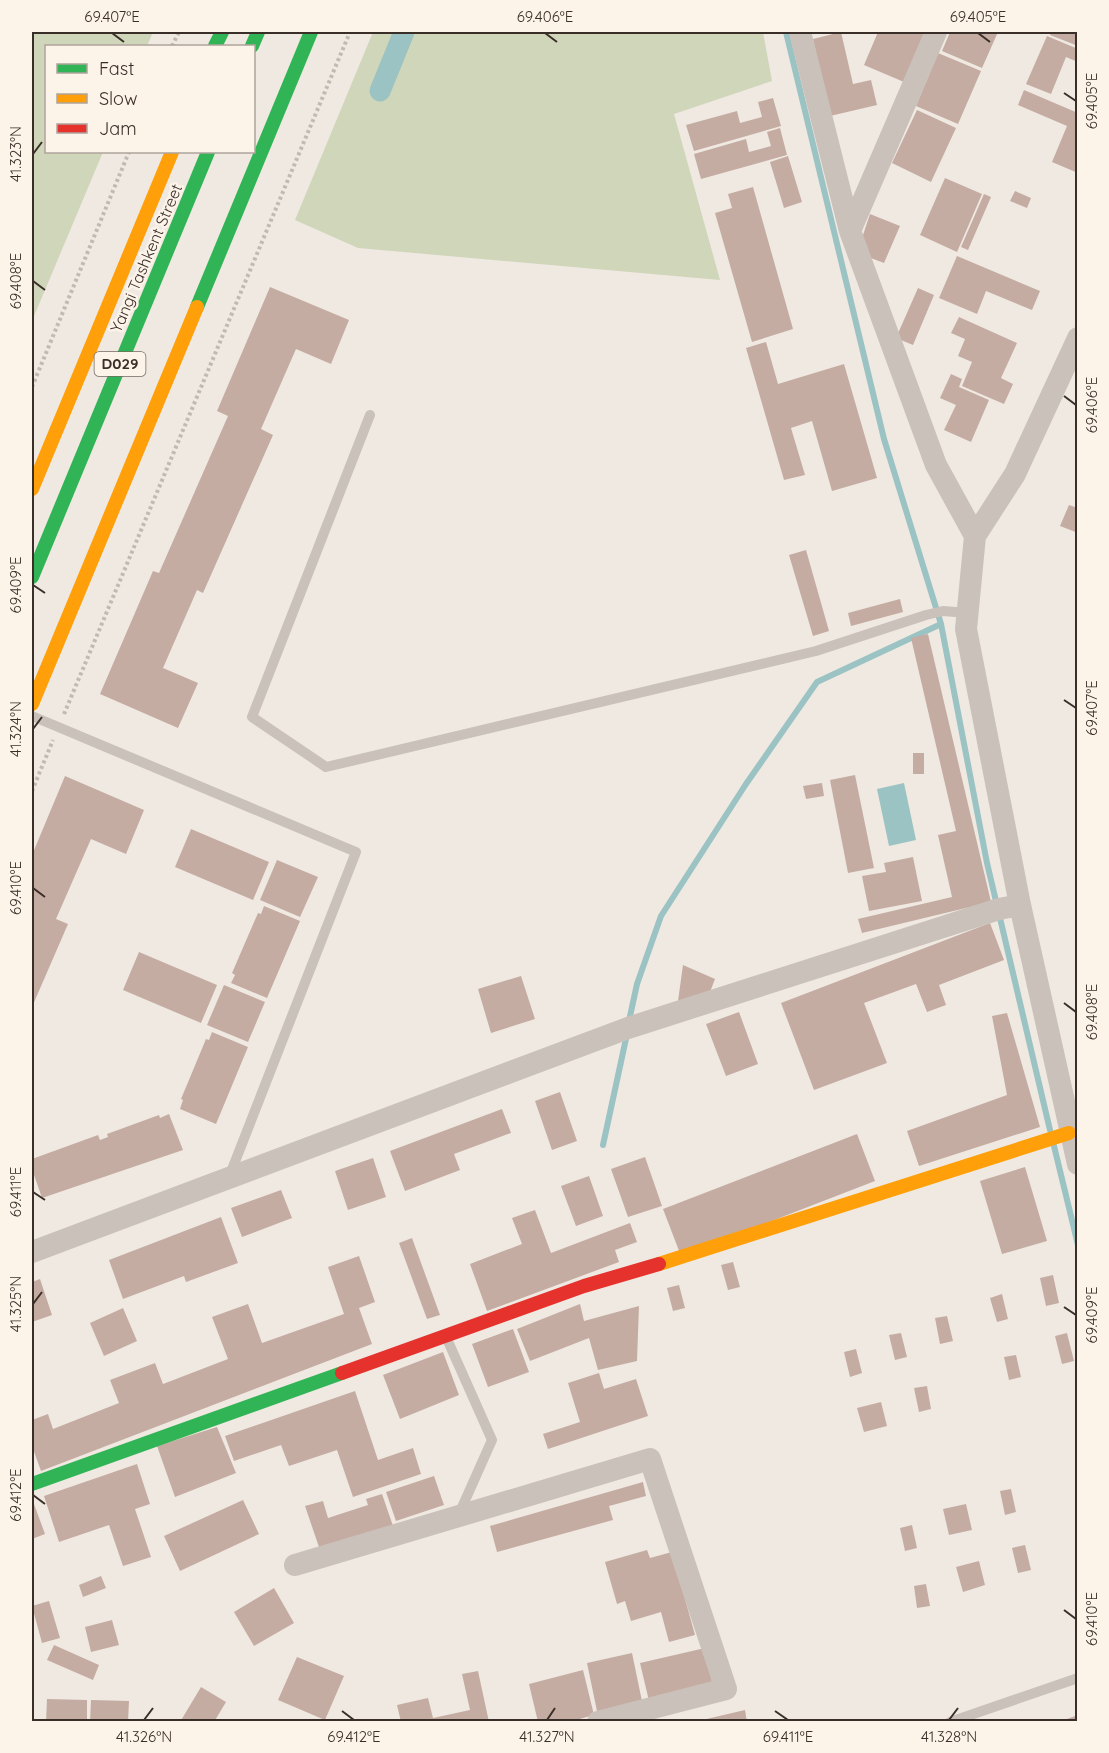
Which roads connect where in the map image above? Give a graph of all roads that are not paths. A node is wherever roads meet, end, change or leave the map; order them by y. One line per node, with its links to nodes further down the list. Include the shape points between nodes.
1 (311, 32): 13 (main road)
2 (800, 32): 6 (street)
3 (936, 32): 6 (street)
4 (172, 153): 9 (main road, Yangi Tashkent Street / D029)
5 (208, 153): 11 (main road, Yangi Tashkent Street / D029)
6 (850, 231): 10 (street, via 936,465)
7 (1077, 338): 10 (street, via 1015,474)
8 (370, 414): 12 (lane, via 252,717 326,767 816,651 926,615 943,611)
9 (32, 489)
10 (975, 536): 12 (street)
11 (32, 577)
12 (968, 613): 15 (street, via 966,628)
13 (32, 704)
14 (32, 716): 18 (lane, via 357,852)
15 (1020, 905): 16 (street); 18 (street, via 628,1028)
16 (1064, 1134): 17 (street); 20 (main road, via 584,1286)
17 (1077, 1164)
18 (228, 1178): 19 (street)
19 (32, 1252)
20 (445, 1335): 21 (main road); 22 (lane, via 492,1440)
21 (32, 1484)
22 (458, 1516): 23 (street); 25 (street, via 650,1459 726,1689)
23 (295, 1565)
24 (1077, 1678): 26 (lane)
25 (598, 1722)
26 (950, 1722)

